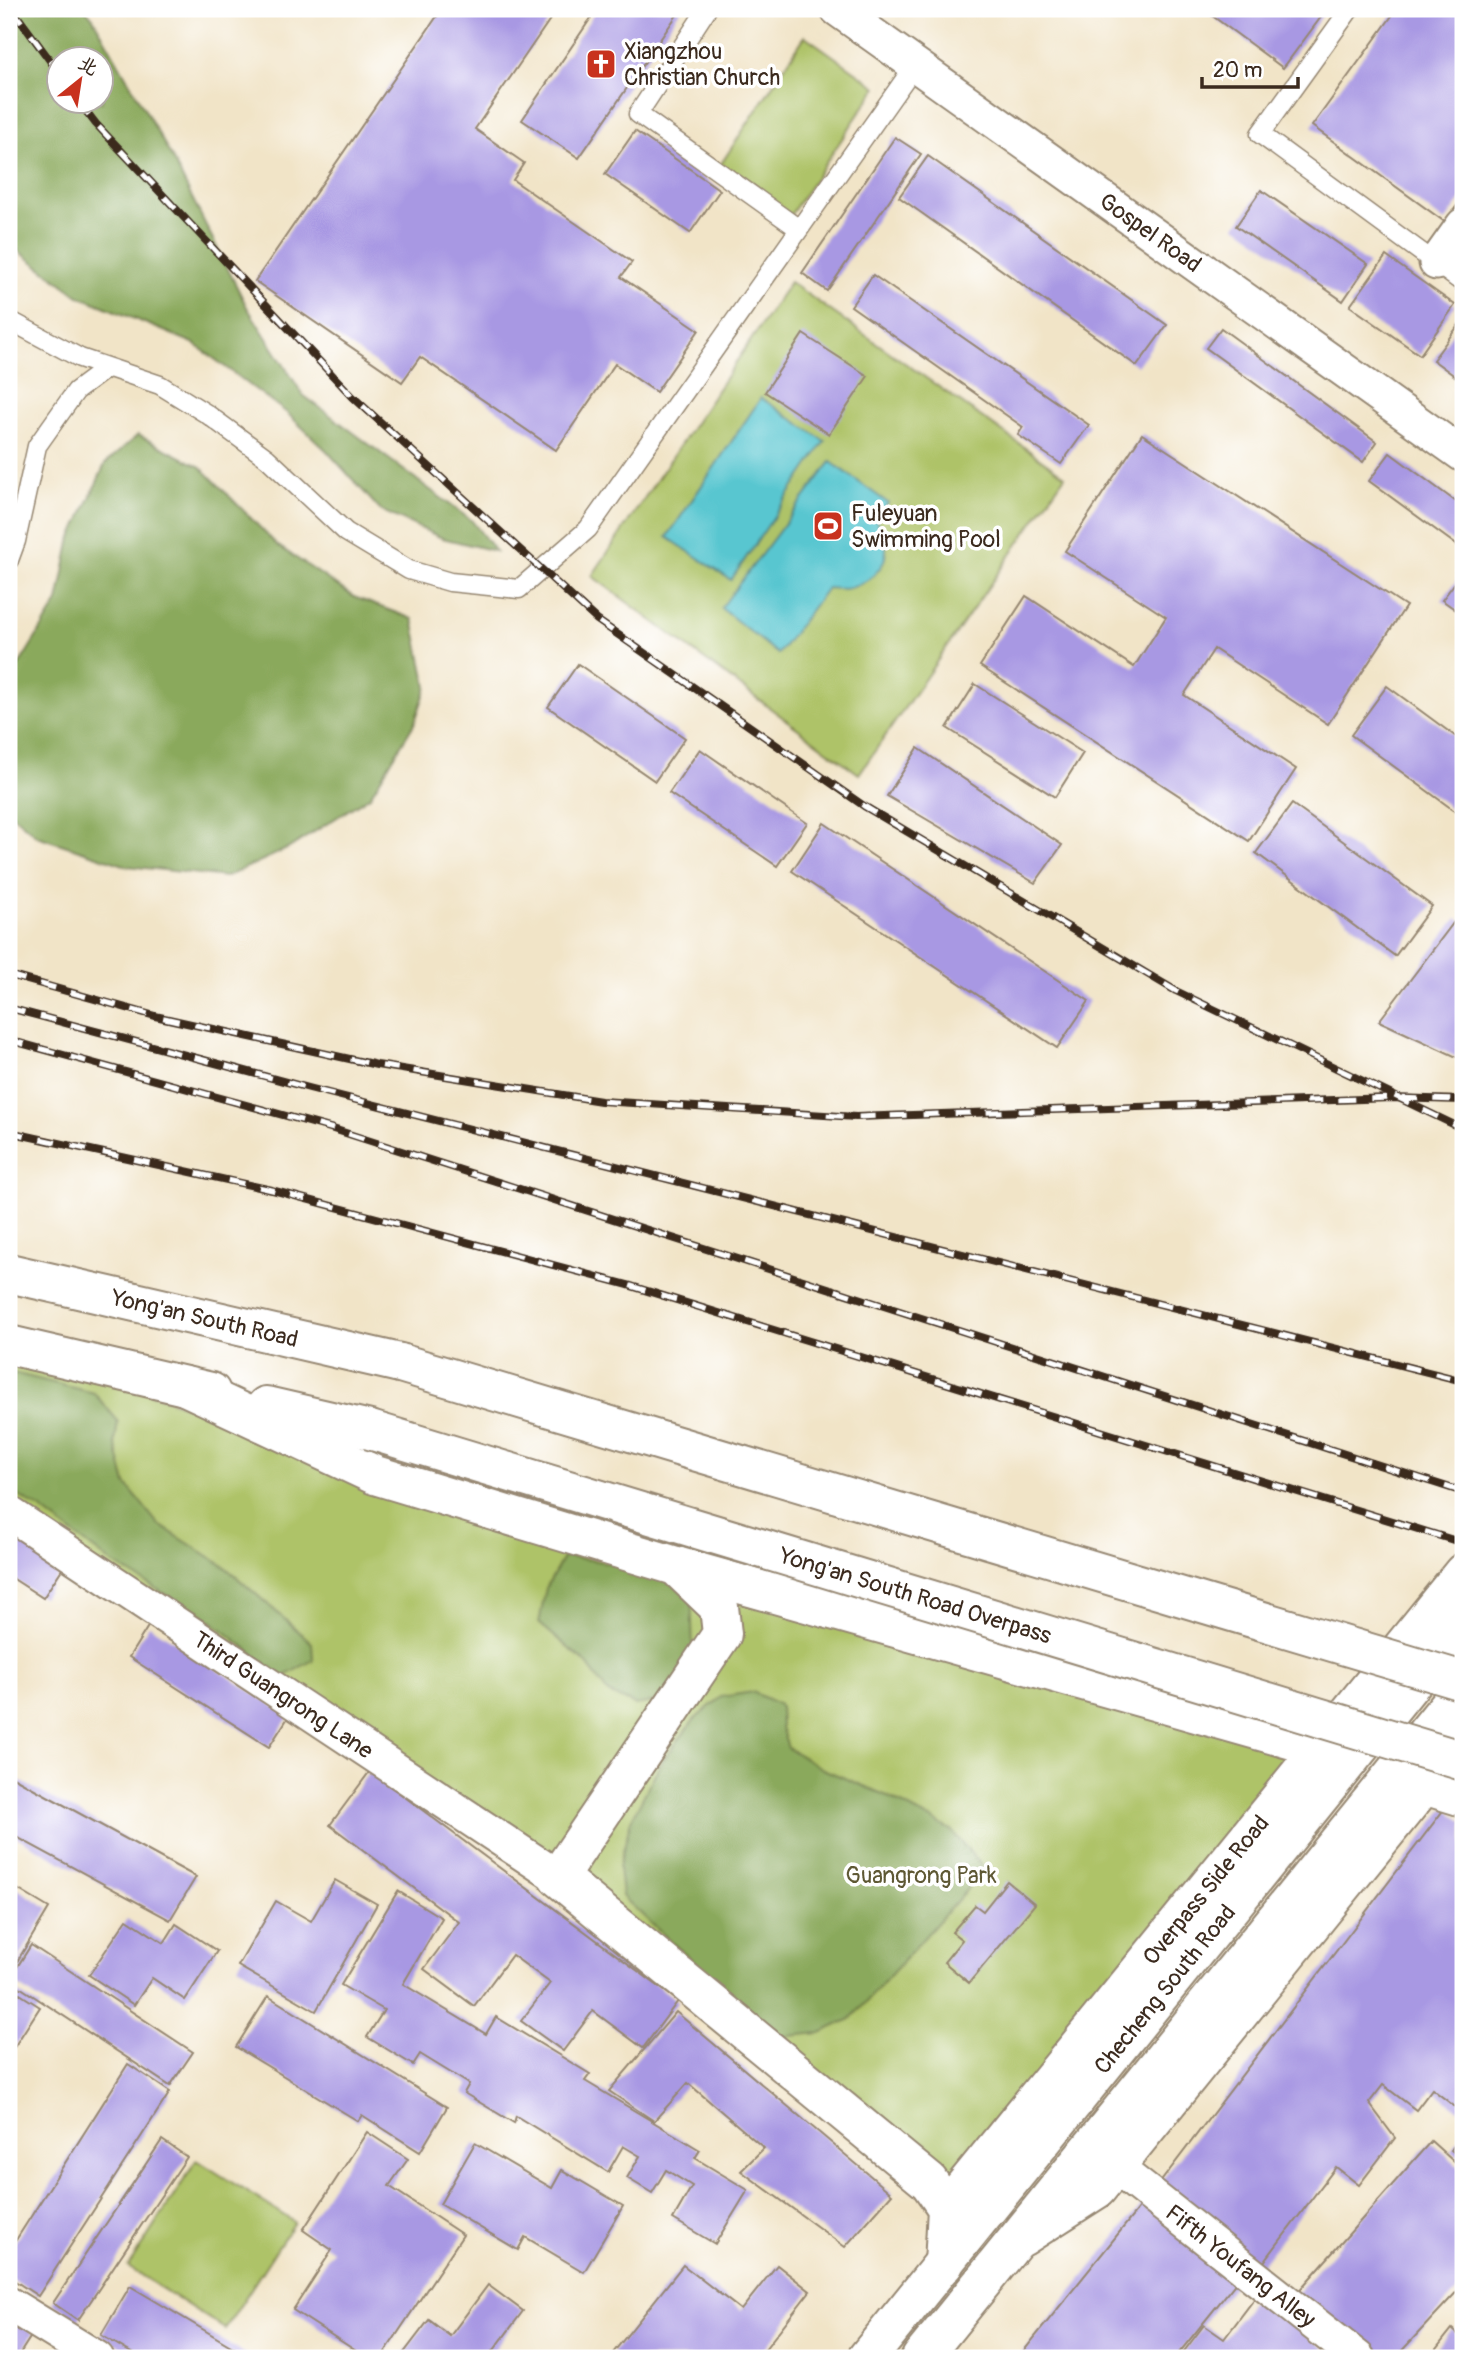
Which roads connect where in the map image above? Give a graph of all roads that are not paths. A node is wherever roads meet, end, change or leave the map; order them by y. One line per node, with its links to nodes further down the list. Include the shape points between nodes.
1 (707, 9): 6 (lane, via 638,114)
2 (837, 9): 4 (street, Gospel Road)
3 (1350, 9): 7 (lane, via 1260,134)
4 (915, 65): 6 (lane); 11 (street, Gospel Road)
5 (1463, 225): 7 (street)
6 (799, 229): 10 (lane, via 588,528 519,589 450,582 409,570 346,532 267,458 207,414 160,385)
7 (1436, 263): 8 (lane)
8 (1463, 283)
9 (9, 320): 10 (lane)
10 (107, 368): 12 (lane, via 76,391 37,446)
11 (1463, 454)
12 (9, 560)
13 (9, 1273): 20 (main road, Yong'an South Road, bridge, via 400,1363)
14 (9, 1345): 15 (main road)
15 (185, 1386): 17 (main road, via 375,1475); 24 (main road, Yong'an South Road Overpass, bridge, via 370,1430)
16 (9, 1513): 27 (street, Third Guangrong Lane)
17 (676, 1566): 23 (main road); 27 (main road, via 719,1607 722,1634)
18 (1463, 1573): 23 (main road, Overpass Side Road)
19 (1463, 1619): 31 (main road, Checheng South Road)
20 (1463, 1681)
21 (1463, 1688): 30 (main road, Checheng South Road)
22 (1463, 1737): 25 (main road)
23 (1321, 1748): 29 (main road, Overpass Side Road)
24 (1463, 1761)
25 (1424, 1785): 26 (main road); 30 (main road, via 1097,2189)
26 (1463, 1797)
27 (558, 1877): 29 (main road, via 929,2182)
28 (1123, 2174): 36 (street, Fifth Youfang Alley)
29 (947, 2208): 31 (main road)
30 (1017, 2240): 35 (main road, Checheng South Road)
31 (944, 2263): 34 (main road, Checheng South Road)
32 (9, 2304): 33 (street)
33 (97, 2358)
34 (867, 2358)
35 (920, 2358)
36 (1358, 2358)

